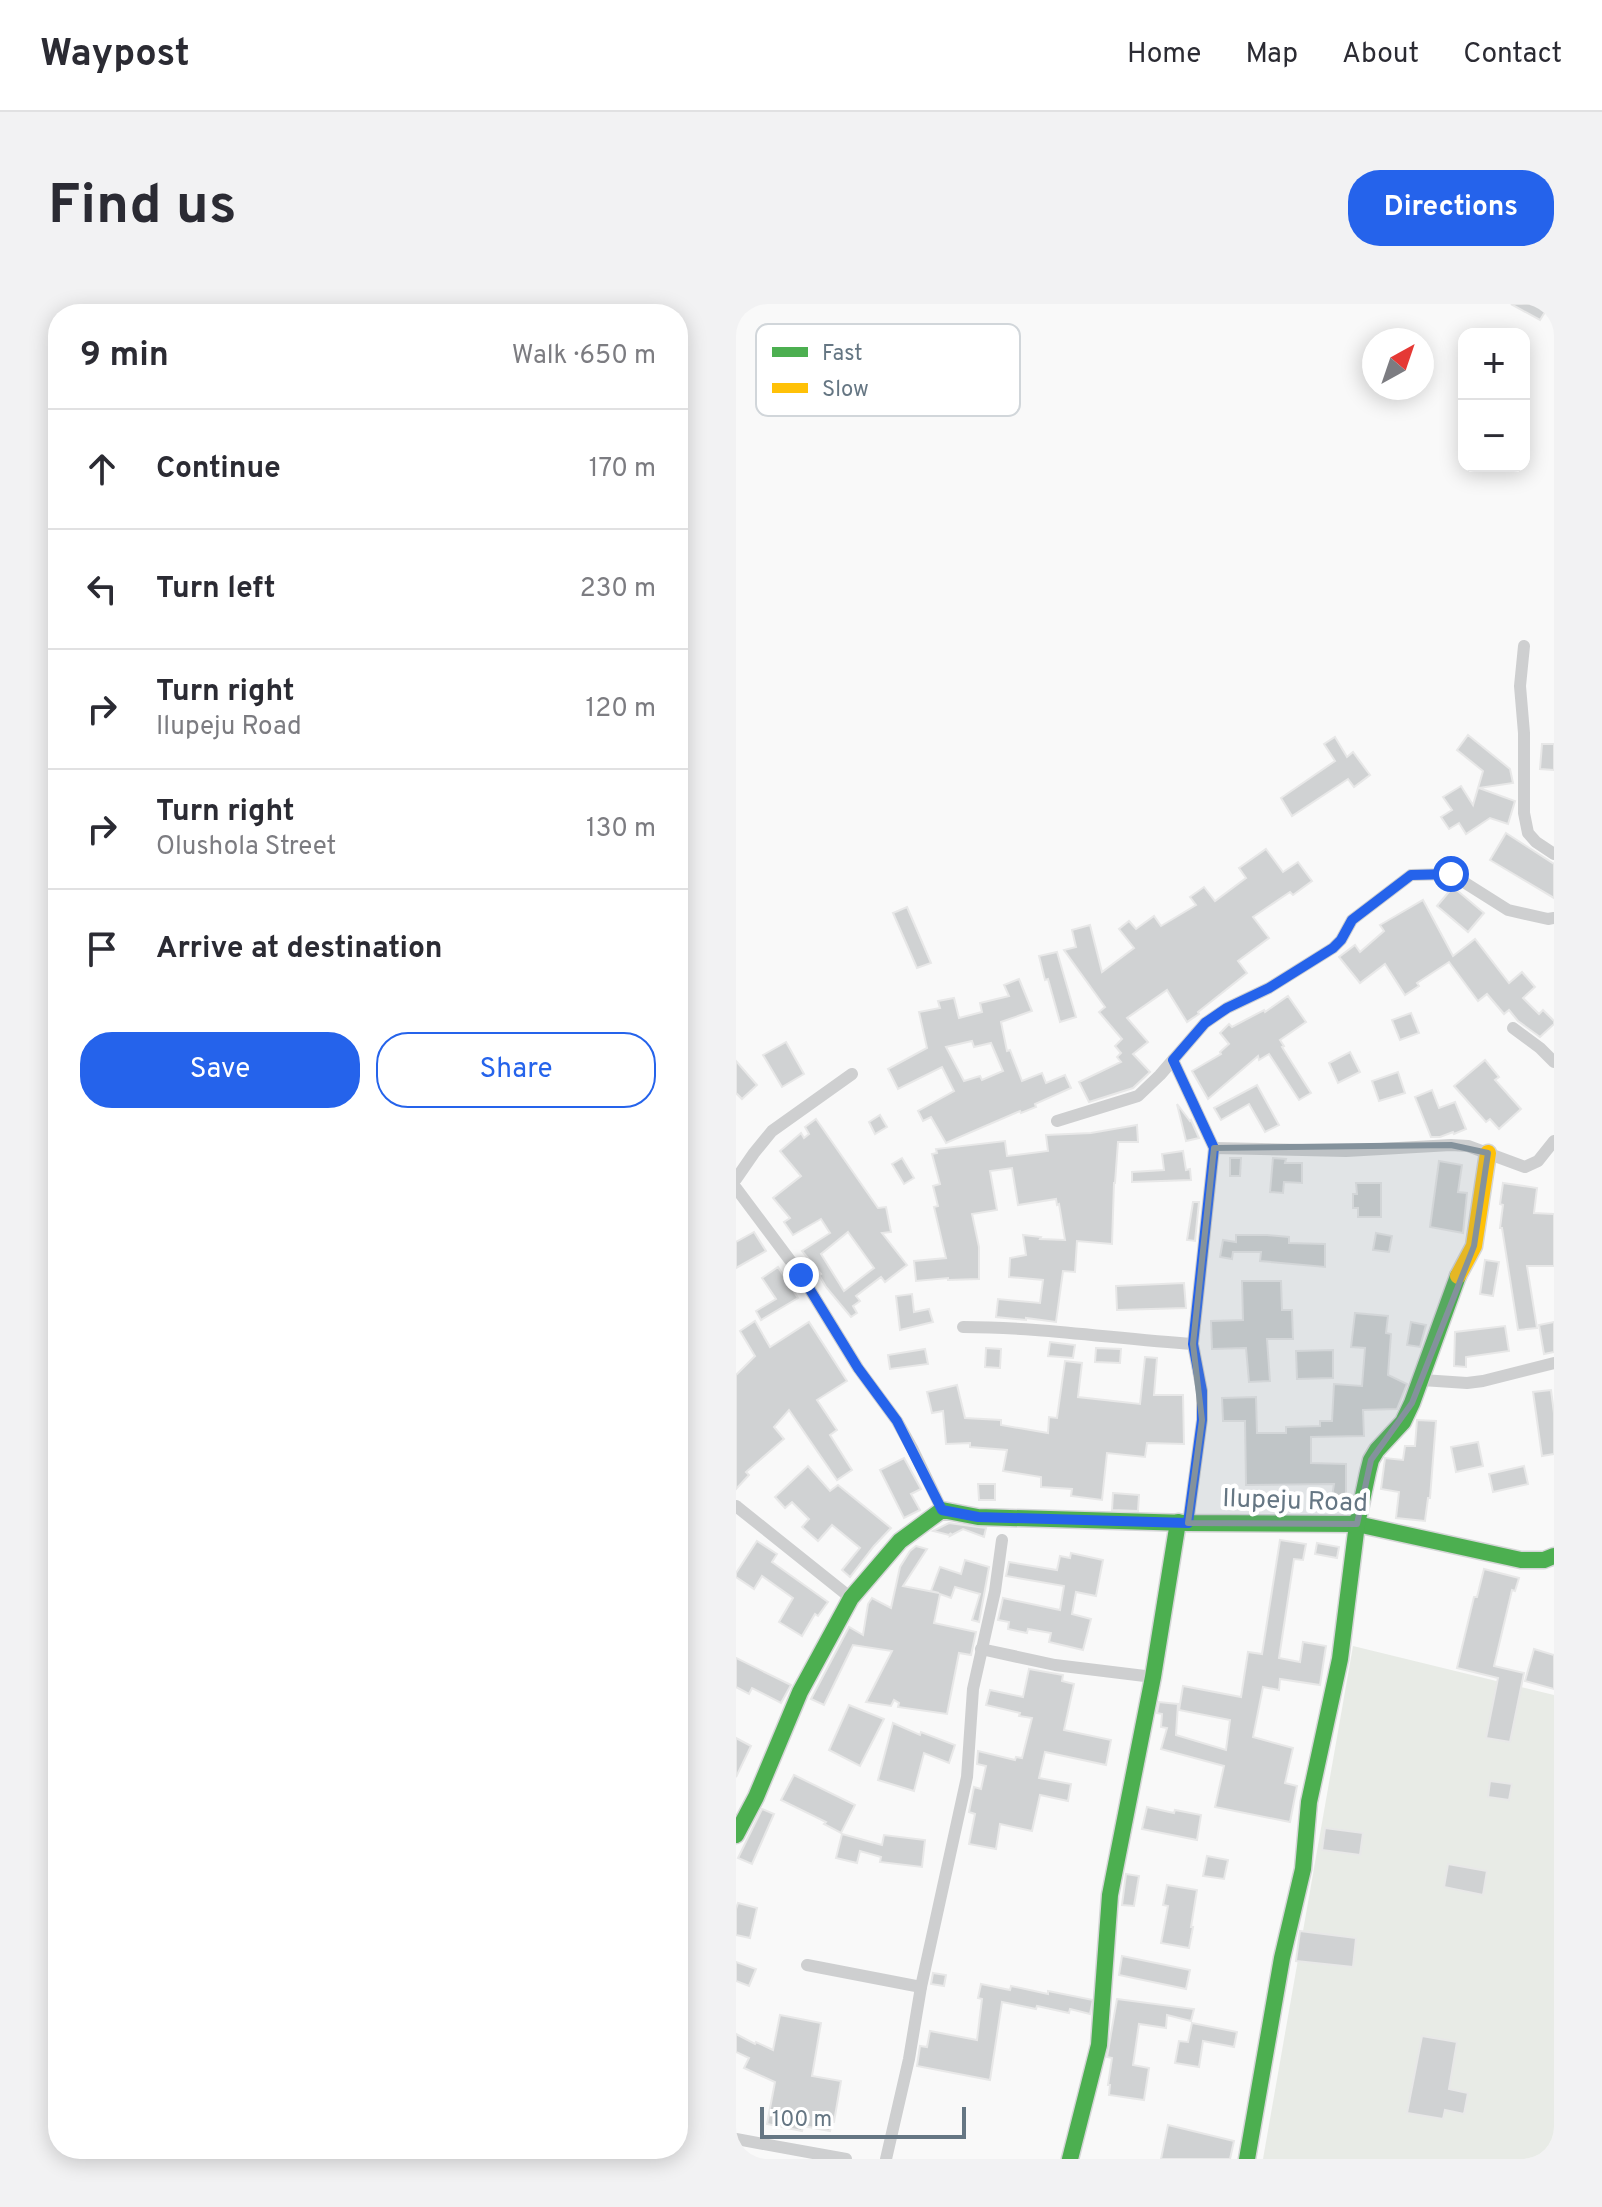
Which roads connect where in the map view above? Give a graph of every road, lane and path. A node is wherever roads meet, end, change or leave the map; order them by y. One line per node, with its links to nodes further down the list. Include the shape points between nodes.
1 (1524, 646): 2 (street, via 1524,813 1528,833)
2 (1554, 854)
3 (1554, 918): 5 (street, via 1508,910 1451,874 1411,875 1352,920 1333,948 1216,1015)
4 (1513, 1028): 6 (street)
5 (1173, 1060): 8 (street, via 1138,1096); 10 (street)
6 (1554, 1062)
7 (852, 1074): 12 (street, via 772,1131)
8 (1057, 1121)
9 (1554, 1141): 11 (street, via 1538,1161 1525,1167)
10 (1214, 1148): 11 (street, via 1346,1151 1451,1145); 15 (street)
11 (1488, 1153): 17 (street, via 1474,1246 1452,1290)
12 (736, 1179)
13 (736, 1188): 19 (street, via 801,1275 897,1421)
14 (963, 1327): 15 (street)
15 (1193, 1344): 20 (street, via 1202,1420)
16 (1554, 1363): 17 (street, via 1483,1381)
17 (1422, 1380): 21 (street, via 1403,1422 1371,1460)
18 (736, 1506): 24 (street)
19 (942, 1510): 20 (street, Ilupeju Road, via 978,1517); 24 (street, via 900,1541)
20 (1183, 1522): 21 (street, Ilupeju Road); 26 (street)
21 (1357, 1524): 23 (street, Ilupeju Road, via 1521,1560); 34 (street, via 1340,1659 1309,1802 1303,1869)
22 (1002, 1540): 25 (street)
23 (1554, 1556)
24 (851, 1598): 27 (street, via 800,1692)
25 (981, 1649): 26 (street); 29 (street, via 967,1777)
26 (1153, 1677): 33 (street, via 1110,1895 1099,2045)
27 (736, 1835)
28 (807, 1965): 29 (street)
29 (921, 1987): 32 (street)
30 (736, 2139): 31 (street)
31 (846, 2159)
32 (886, 2159)
33 (1070, 2159)
34 (1247, 2159)

